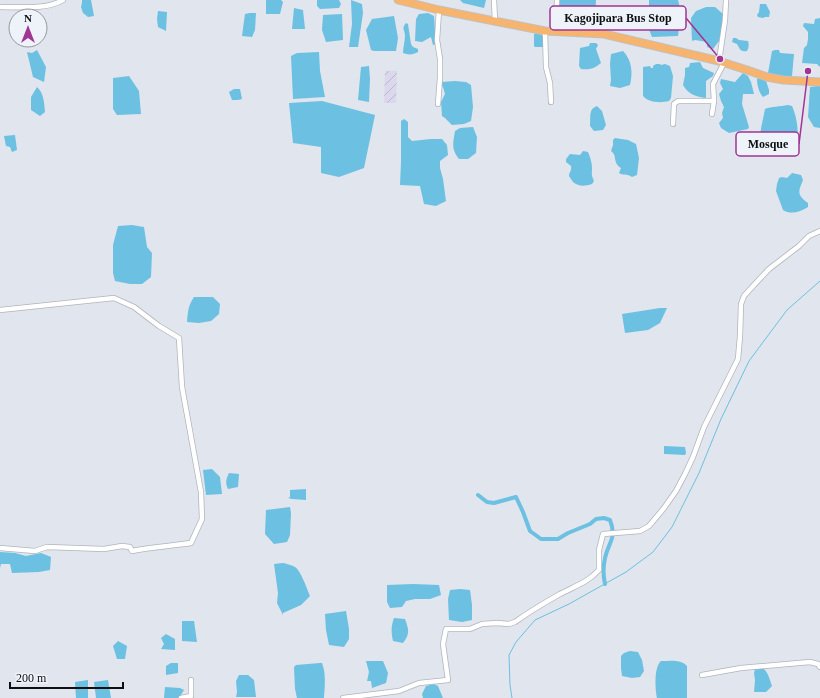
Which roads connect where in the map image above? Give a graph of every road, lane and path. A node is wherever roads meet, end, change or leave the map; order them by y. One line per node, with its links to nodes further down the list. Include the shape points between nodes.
1 (62, 0): 6 (street, via 46,6)
2 (398, 0): 7 (highway)
3 (494, 0): 8 (street)
4 (557, 0): 10 (street)
5 (726, 0): 11 (street)
6 (0, 7)
7 (439, 10): 8 (highway); 15 (street)
8 (495, 21): 9 (highway)
9 (545, 31): 10 (highway); 14 (street, via 546,67)
10 (556, 31): 11 (highway, via 604,34)
11 (721, 62): 12 (highway, via 767,77); 13 (street, via 713,84)
12 (820, 82)
13 (714, 101): 16 (street); 17 (street, via 676,102)
14 (551, 102)
15 (438, 104)
16 (712, 114)
17 (673, 124)
18 (820, 231): 25 (street, via 809,236 769,269 744,296 741,304 738,359 676,491 649,526 640,531 603,534 599,550 599,570 580,585 547,601 515,622 482,624 470,629 446,629 443,644 448,680 419,683 399,691)
19 (0, 310): 20 (street, via 114,298 134,307 179,338 182,387 200,492 202,519 191,543 172,546 132,551 130,547 122,546 104,549 48,547 35,551)
20 (0, 548)
21 (820, 667): 22 (street, via 810,662 742,668)
22 (702, 675)
23 (191, 680): 24 (street, via 191,696)
24 (181, 698)
25 (343, 698)

